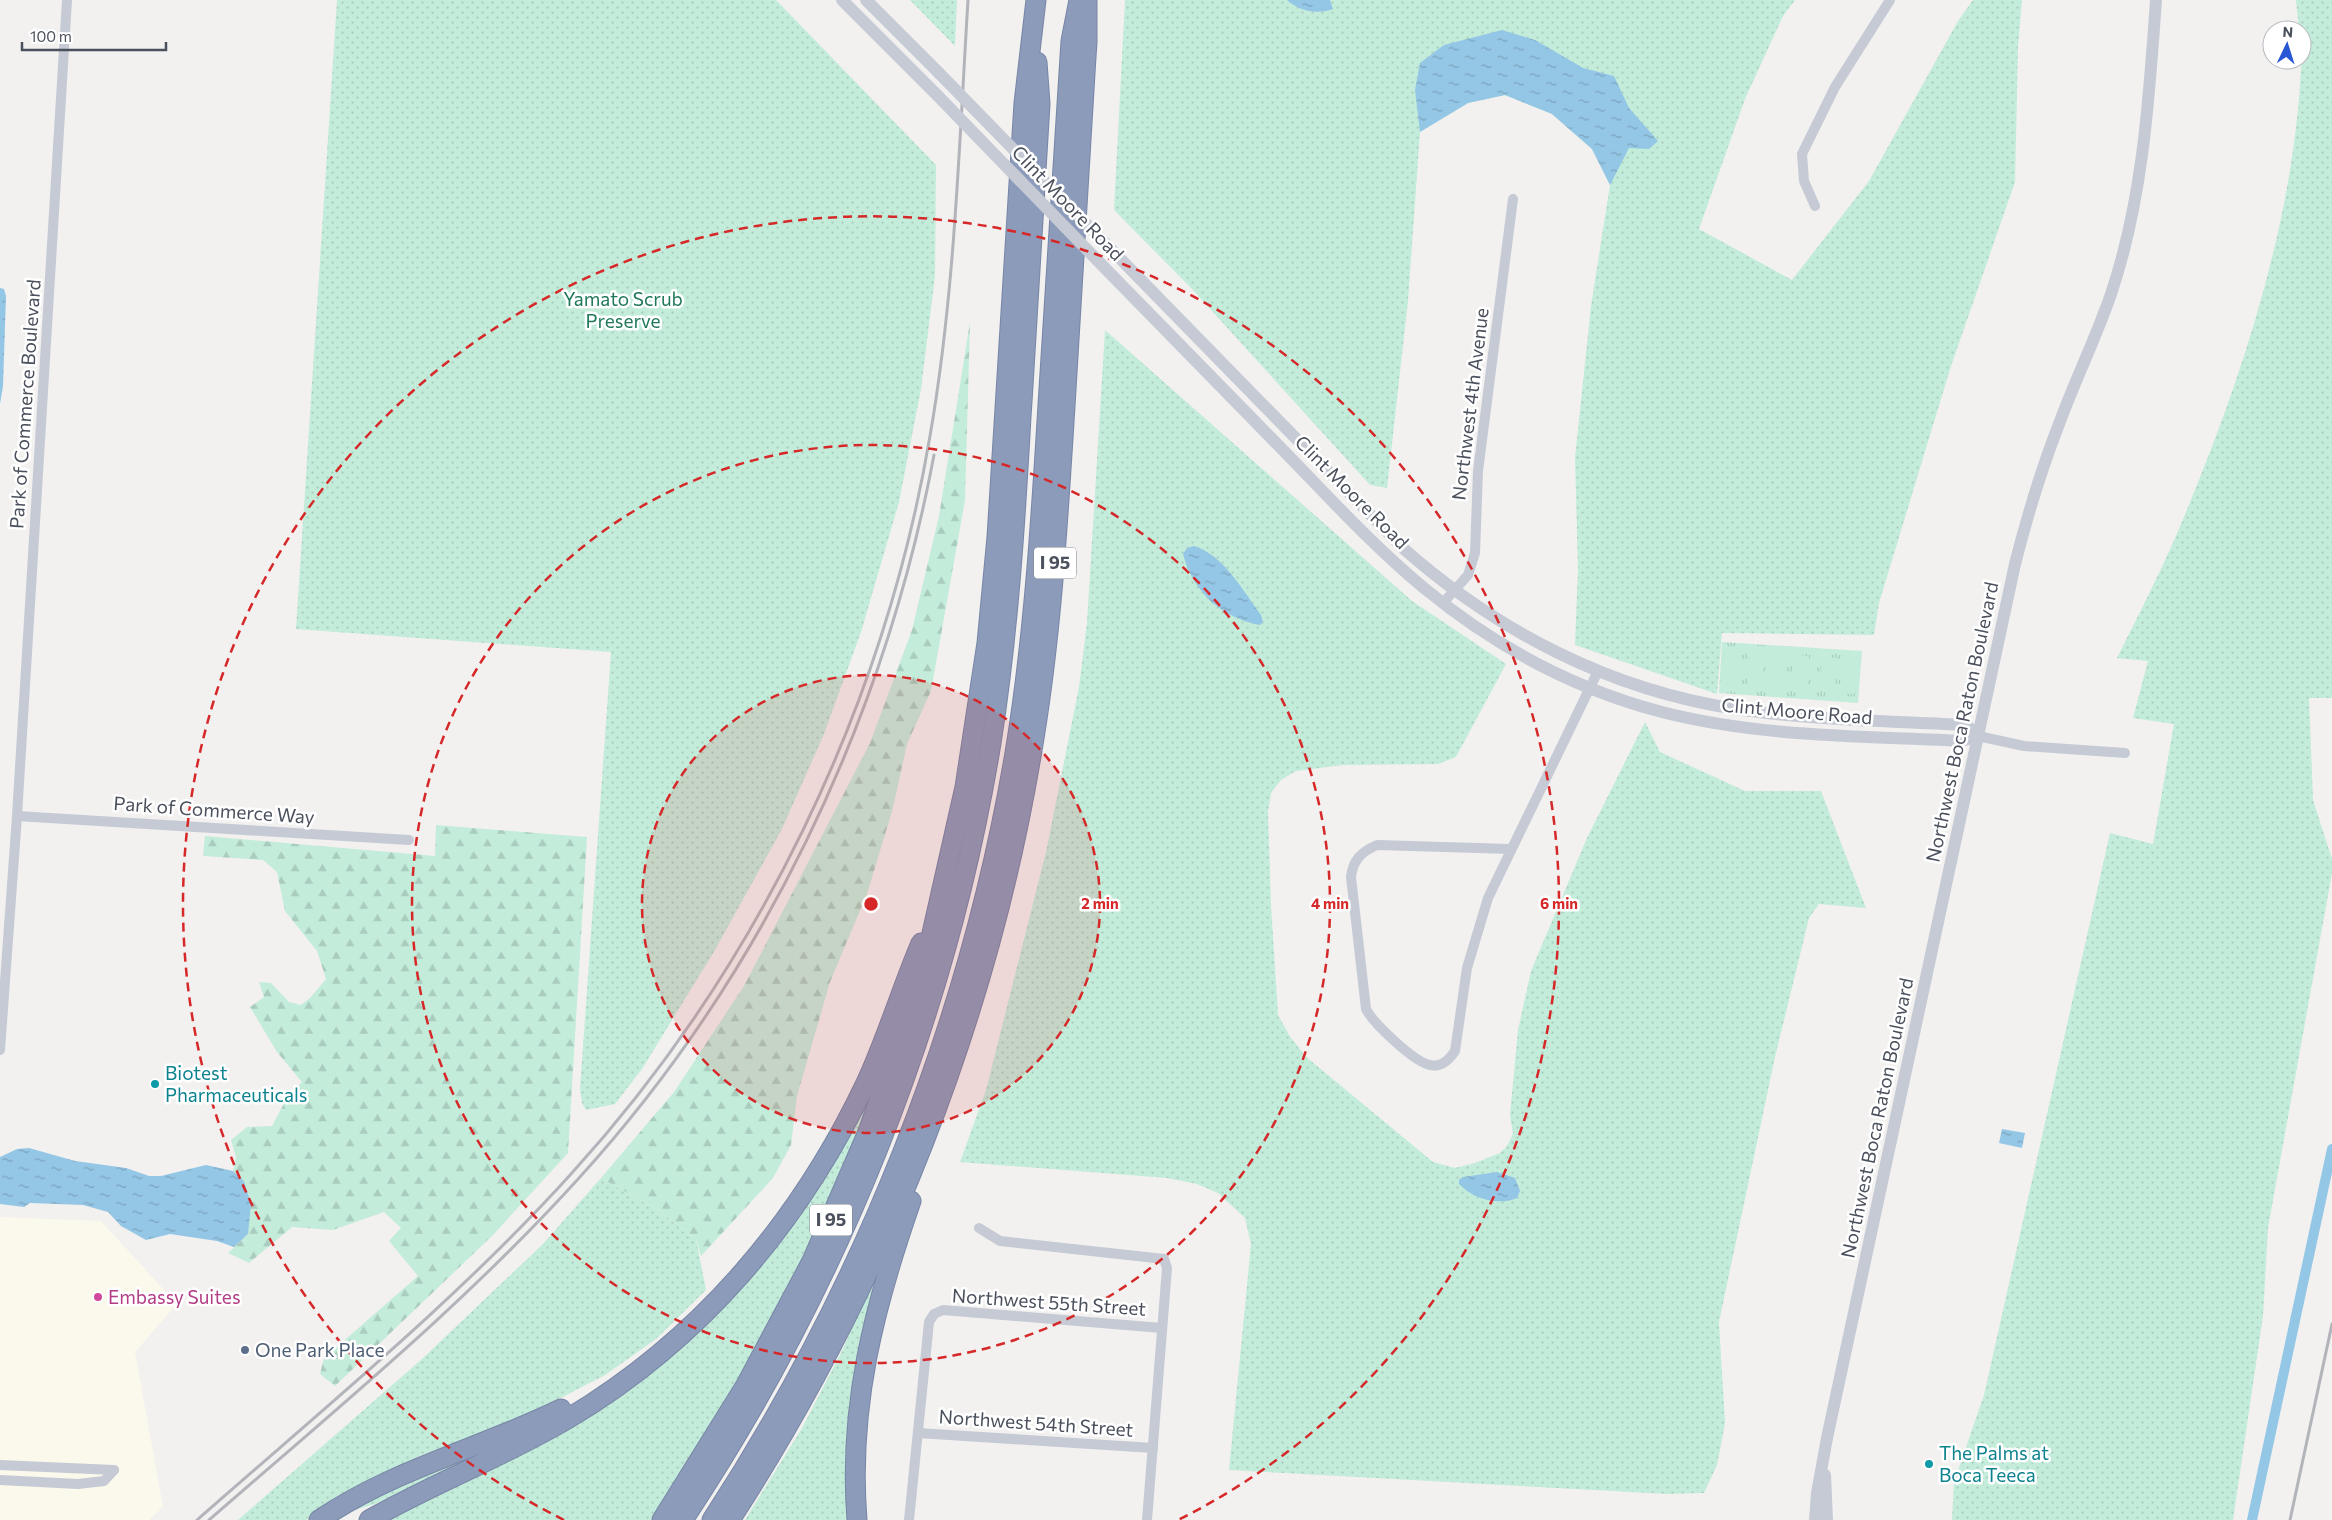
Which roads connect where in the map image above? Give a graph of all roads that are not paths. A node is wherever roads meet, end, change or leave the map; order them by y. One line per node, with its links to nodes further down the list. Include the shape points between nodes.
1 (67, 0): 20 (street, Park of Commerce Boulevard)
2 (842, 0): 13 (street, Clint Moore Road, bridge, via 1359,528)
3 (866, 0): 12 (street, Clint Moore Road, bridge, via 1384,529)
4 (1036, 0): 9 (highway, I 95)
5 (1079, 0): 38 (highway, via 1071,41 1039,548 1030,643 1014,757 985,895 930,1080 872,1226 811,1352)
6 (1087, 0): 25 (highway, I 95, via 1056,548 1044,668 1028,772 1005,885 978,986)
7 (1890, 0): 11 (street, via 1835,87 1802,154 1804,181)
8 (2156, 0): 18 (street, Northwest Boca Raton Boulevard, via 2148,120 2123,250 2111,294 2059,424 2027,519)
9 (1034, 21): 23 (highway, I 95, via 1024,103 991,607 971,752); 37 (highway, via 1040,104 1012,571 992,736 964,872 946,947 915,1046 882,1138 842,1234 770,1376)
10 (1513, 198): 12 (street, Northwest 4th Avenue, via 1478,471 1475,553 1468,575)
11 (1815, 206)
12 (1454, 590): 13 (street, Northwest 4th Avenue); 14 (street, Clint Moore Road, via 1525,636)
13 (1443, 603): 15 (street, Clint Moore Road, via 1521,655)
14 (1598, 671): 15 (street); 16 (street, Clint Moore Road, via 1708,704)
15 (1590, 688): 17 (street, Clint Moore Road, via 1705,722 1770,732); 22 (street)
16 (1845, 718): 17 (street); 18 (street, Clint Moore Road, via 1966,725)
17 (1844, 735): 18 (street, Clint Moore Road, via 1961,741)
18 (1978, 736): 19 (street, Clint Moore Road, via 2024,746); 31 (street, Northwest Boca Raton Boulevard)
19 (2125, 753)
20 (17, 816): 21 (street, Park of Commerce Way); 24 (street, Park of Commerce Boulevard)
21 (410, 840)
22 (1511, 849): 22 (street, via 1488,898 1469,956 1455,1051 1449,1060 1430,1066 1376,1026 1366,1009 1352,868 1364,851 1377,845)
23 (941, 894): 27 (highway, via 877,1058 834,1146 764,1249); 36 (highway, I 95, via 923,973 903,1035 841,1197 797,1291 751,1377)
24 (0, 1050)
25 (936, 1112): 39 (highway, I 95, via 878,1248 836,1335 786,1428); 40 (highway, via 918,1183 878,1300 866,1353 856,1442)
26 (979, 1228): 28 (street, via 1000,1241 1164,1259 1167,1268)
27 (706, 1313): 34 (highway, via 671,1335 620,1375 569,1405 398,1475); 35 (highway, via 654,1359 568,1418)
28 (1162, 1328): 29 (street, Northwest 55th Street, via 943,1310 934,1314 929,1322); 30 (street)
29 (918, 1433): 30 (street, Northwest 54th Street); 41 (street, Northwest 55th Street)
30 (1152, 1448): 42 (street)
31 (1824, 1461): 43 (street, Northwest Boca Raton Boulevard); 44 (street, Northwest Boca Raton Boulevard)
32 (0, 1465): 33 (street, via 114,1470 104,1481 78,1484)
33 (0, 1480)
34 (319, 1520)
35 (369, 1520)
36 (662, 1520)
37 (683, 1520)
38 (712, 1520)
39 (730, 1520)
40 (857, 1520)
41 (909, 1520)
42 (1147, 1520)
43 (1815, 1520)
44 (1827, 1520)

